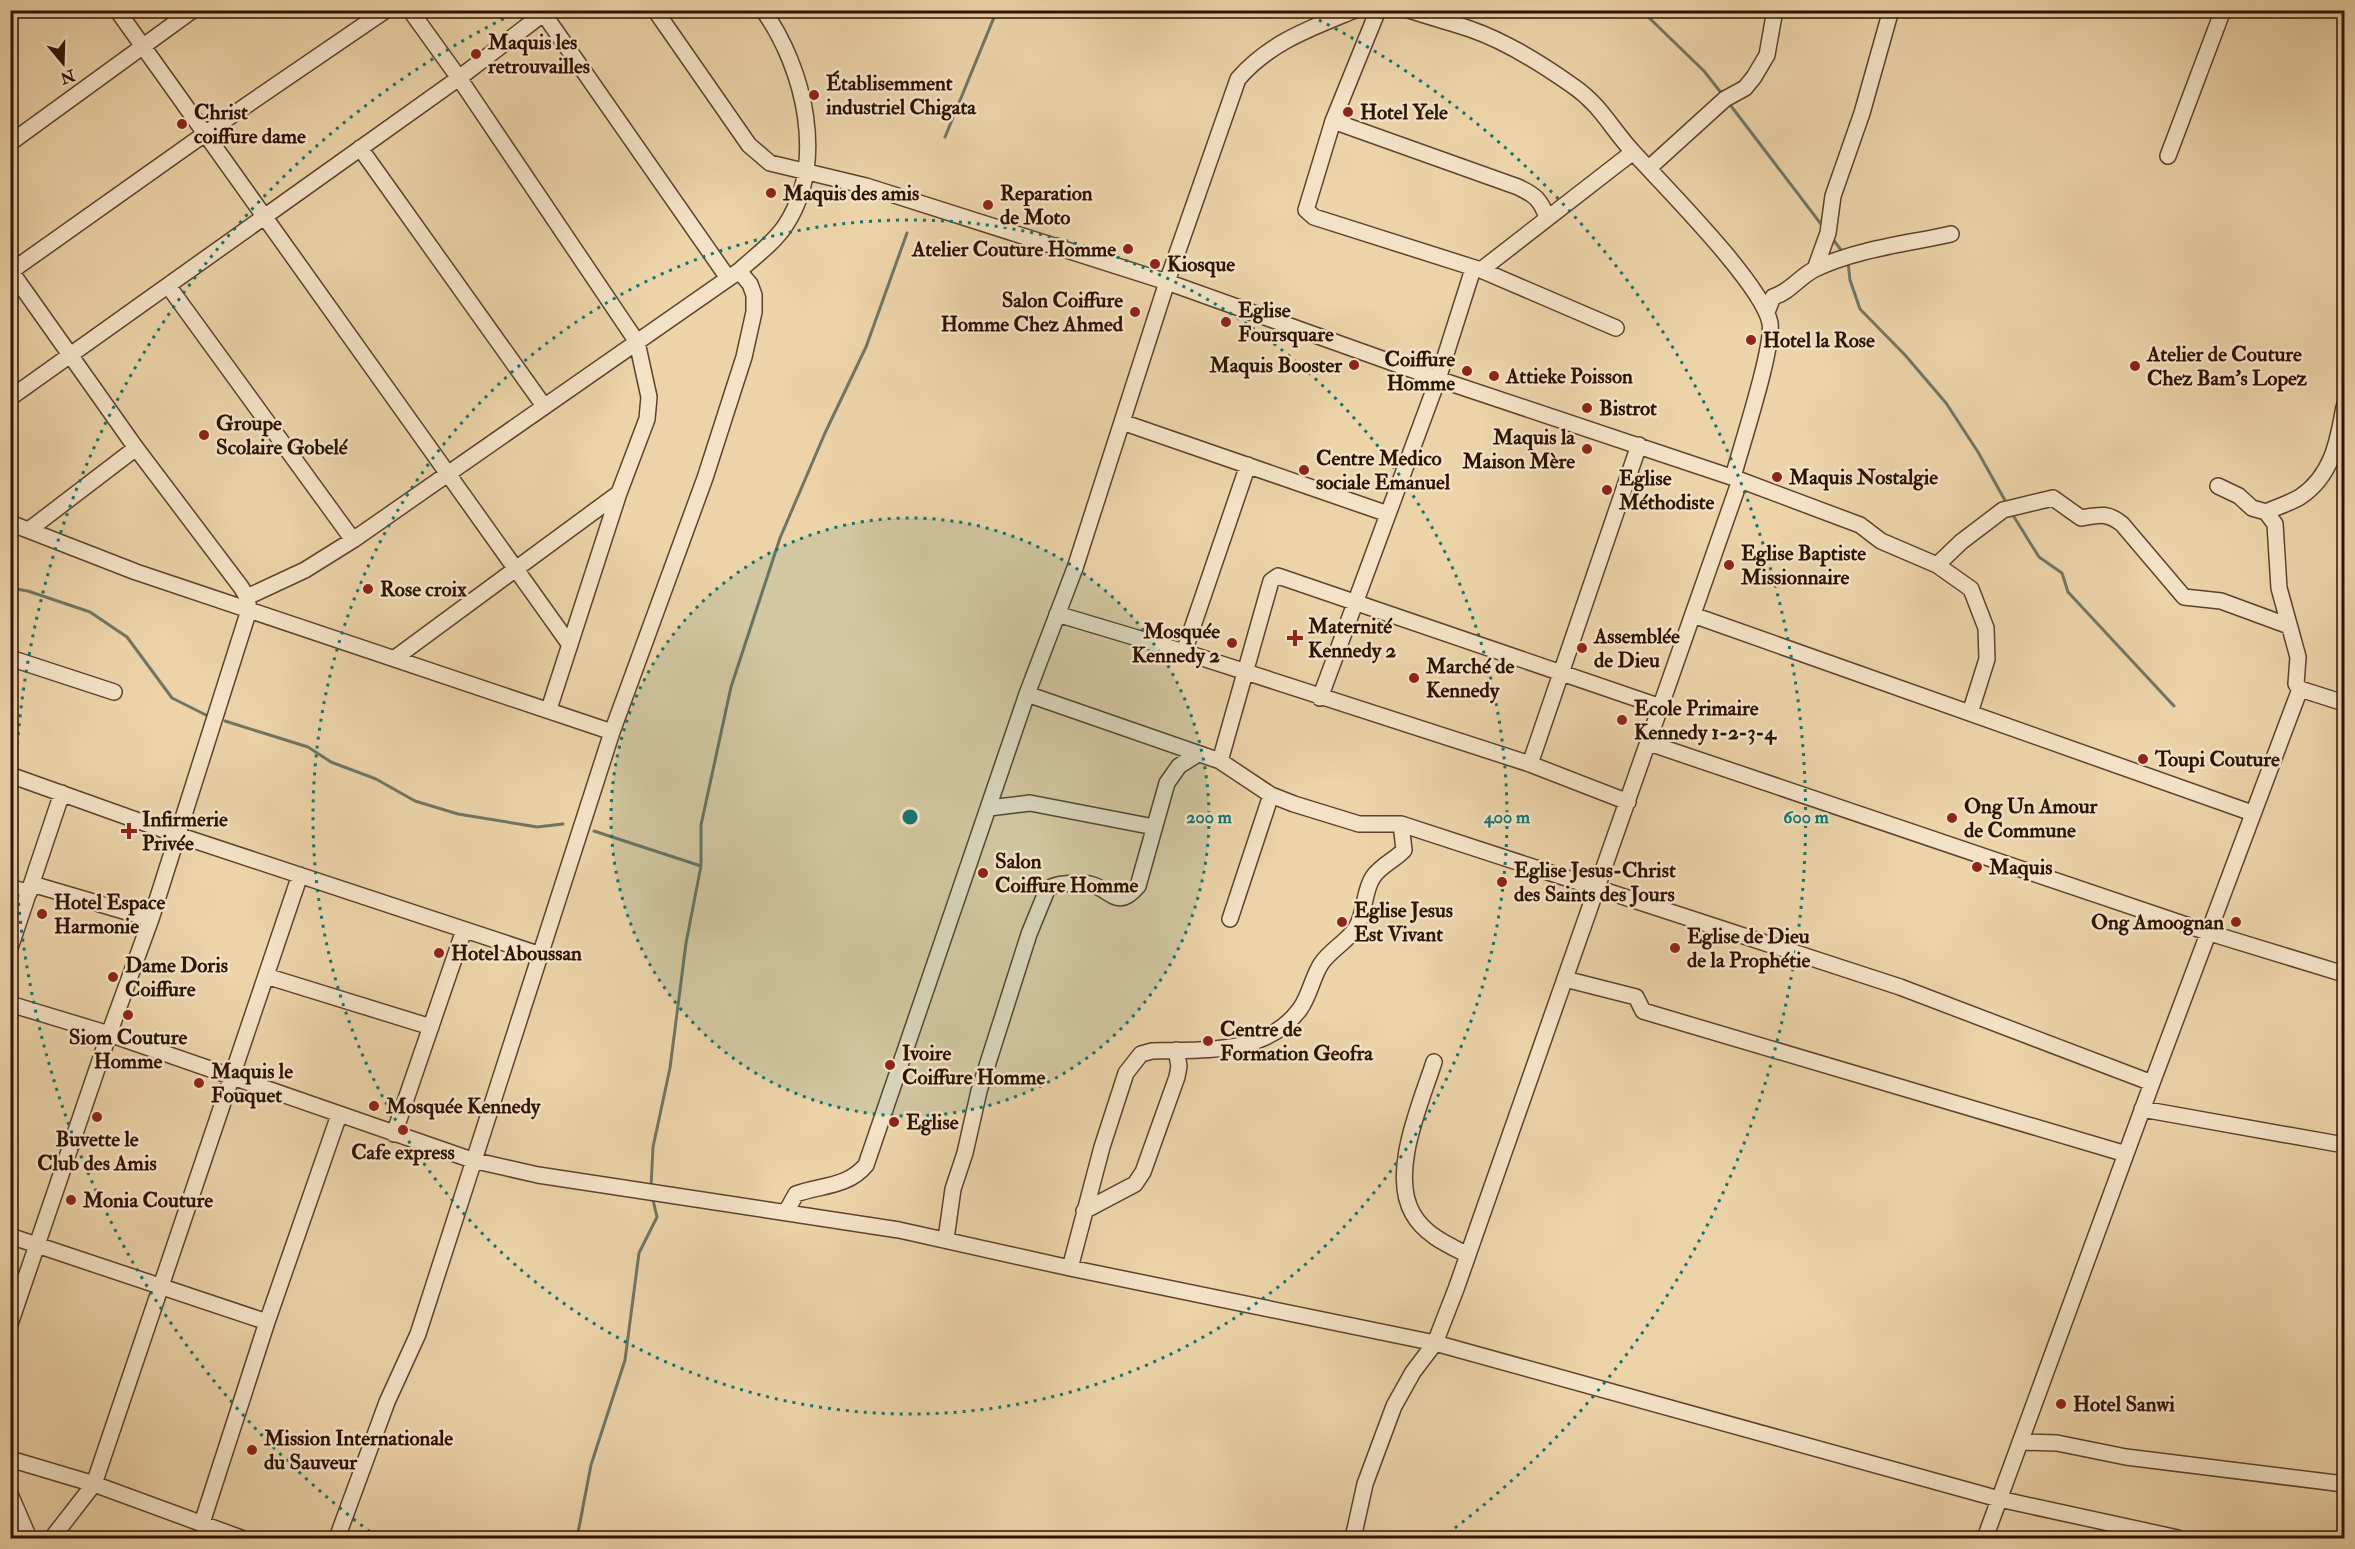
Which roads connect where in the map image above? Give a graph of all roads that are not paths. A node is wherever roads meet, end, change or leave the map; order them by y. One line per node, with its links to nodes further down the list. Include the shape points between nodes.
1 (117, 10): 14 (street)
2 (193, 10): 14 (street)
3 (386, 10): 17 (street)
4 (410, 10): 15 (street)
5 (655, 10): 23 (street, via 749,145 770,163)
6 (764, 10): 23 (street, via 788,55 800,96 807,131)
7 (1356, 10): 31 (street, via 1281,42 1254,60 1238,79)
8 (1378, 10): 16 (street)
9 (1408, 10): 20 (street, via 1471,29 1552,72 1594,103)
10 (1774, 10): 22 (street, via 1767,55 1755,77 1725,99)
11 (1891, 10): 27 (street, via 1863,113 1833,196 1828,233)
12 (2223, 10): 21 (street)
13 (544, 12): 15 (street); 30 (street)
14 (144, 46): 17 (street); 18 (street)
15 (459, 78): 19 (street); 35 (street)
16 (1333, 121): 25 (street, via 1536,195); 28 (street, via 1306,210 1314,217)
17 (206, 133): 24 (street); 29 (street)
18 (10, 143)
19 (360, 148): 24 (street); 39 (street)
20 (1633, 152): 22 (street); 25 (street)
21 (2168, 156)
22 (1650, 168): 33 (street, via 1737,269)
23 (807, 171): 30 (street, via 784,228); 31 (street, via 866,186)
24 (266, 217): 32 (street); 45 (street)
25 (1547, 218): 28 (street)
26 (1951, 234): 27 (street)
27 (1815, 269): 33 (street, via 1783,294 1773,297)
28 (1477, 270): 34 (street); 37 (street)
29 (11, 271): 36 (street)
30 (733, 274): 35 (street); 75 (street, via 750,284 754,295 744,357 705,478)
31 (1167, 282): 37 (street); 41 (street)
32 (169, 287): 36 (street); 53 (street)
33 (1767, 312): 46 (street, via 1767,349)
34 (1616, 328)
35 (637, 342): 39 (street); 48 (street, via 649,396 647,419)
36 (70, 356): 38 (street); 43 (street)
37 (1438, 379): 42 (street); 50 (street)
38 (10, 398)
39 (544, 406): 45 (street)
40 (2344, 407): 49 (street, via 2338,445 2323,472 2301,496)
41 (1122, 422): 44 (street); 58 (street, via 1076,568)
42 (1639, 445): 46 (street); 66 (street)
43 (136, 448): 52 (street); 56 (street)
44 (1248, 465): 50 (street); 62 (street)
45 (449, 474): 53 (street); 55 (street)
46 (1737, 478): 54 (street, via 1851,520 1881,541); 59 (street)
47 (2218, 486): 49 (street, via 2240,496 2252,508)
48 (620, 493): 55 (street); 61 (street)
49 (2266, 512): 60 (street, via 2275,524 2276,566)
50 (1388, 514): 57 (street)
51 (10, 524): 52 (street)
52 (30, 530): 56 (street, via 103,560)
53 (353, 540): 56 (street)
54 (1937, 565): 60 (street, via 2003,510 2053,498 2081,518 2100,513 2111,515 2184,597 2221,601); 74 (street, via 1971,589 1986,628 1987,658)
55 (515, 568): 61 (street); 64 (street)
56 (248, 604): 64 (street); 88 (street)
57 (1355, 604): 65 (street, via 1274,577); 66 (street); 70 (street)
58 (1057, 614): 62 (street); 69 (street)
59 (1693, 615): 72 (street); 74 (street)
60 (2289, 626): 67 (street, via 2298,657 2296,684)
61 (570, 645): 73 (street)
62 (1184, 652): 65 (street)
63 (10, 658): 68 (street)
64 (395, 658): 73 (street)
65 (1245, 671): 70 (street); 78 (street)
66 (1561, 673): 72 (street); 79 (street)
67 (2300, 689): 71 (street); 85 (street)
68 (114, 692)
69 (1027, 694): 77 (street); 84 (street)
70 (1320, 698): 79 (street)
71 (2344, 704)
72 (1661, 707): 76 (street)
73 (549, 709): 75 (street)
74 (1970, 713): 85 (street)
75 (612, 732): 98 (street)
76 (1648, 743): 83 (street); 96 (street)
77 (1198, 754): 78 (street); 87 (street, via 1172,773)
78 (1220, 761): 82 (street)
79 (1530, 764): 83 (street)
80 (10, 775): 81 (street)
81 (62, 793): 88 (street); 91 (street)
82 (1271, 795): 86 (street, via 1359,824); 94 (street)
83 (1628, 802): 92 (street)
84 (989, 808): 87 (street, via 1030,803); 116 (street, via 866,1165 847,1181 796,1194)
85 (2252, 813): 96 (street)
86 (1401, 825): 92 (street); 105 (street, via 1404,850 1378,870 1355,930 1321,964 1313,988 1286,1024 1248,1044 1227,1049)
87 (1154, 827): 118 (street, via 1133,892 1118,898 1093,885 1062,883 1047,890 1025,945 980,1091 953,1189)
88 (178, 835): 89 (street); 93 (street)
89 (300, 875): 95 (street); 100 (street)
90 (10, 887): 91 (street)
91 (31, 888): 93 (street); 97 (street)
92 (1597, 890): 101 (street); 108 (street, via 1900,987)
93 (151, 919): 104 (street)
94 (1230, 919)
95 (464, 930): 98 (street); 103 (street)
96 (2210, 933): 99 (street); 108 (street)
97 (10, 948)
98 (538, 954): 114 (street)
99 (2344, 974)
100 (266, 976): 103 (street); 107 (street)
101 (1565, 979): 113 (street, via 1636,997 1643,1011); 120 (street)
102 (10, 1004): 104 (street)
103 (431, 1027): 111 (street)
104 (109, 1034): 107 (street); 119 (street)
105 (1176, 1050): 115 (street, via 1177,1077 1139,1178 1122,1193); 115 (street, via 1142,1054 1126,1073)
106 (1434, 1062): 120 (street, via 1406,1156 1407,1199 1413,1214 1434,1236)
107 (232, 1077): 110 (street); 122 (street)
108 (2151, 1083): 109 (street)
109 (2142, 1109): 112 (street); 113 (street)
110 (339, 1115): 111 (street); 123 (street)
111 (394, 1134): 114 (street)
112 (2344, 1145)
113 (2126, 1154): 126 (street)
114 (472, 1160): 116 (street, via 538,1174); 136 (street, via 418,1334 372,1440)
115 (1084, 1211): 121 (street)
116 (786, 1212): 118 (street)
117 (10, 1236): 119 (street)
118 (946, 1239): 121 (street)
119 (38, 1246): 122 (street); 124 (street)
120 (1468, 1255): 125 (street)
121 (1070, 1268): 125 (street)
122 (161, 1287): 123 (street); 128 (street)
123 (267, 1322): 132 (street)
124 (10, 1324)
125 (1435, 1344): 131 (street); 137 (street, via 1394,1406 1365,1484)
126 (2020, 1442): 129 (street, via 2057,1443 2126,1457); 131 (street)
127 (10, 1459): 128 (street)
128 (94, 1484): 132 (street); 134 (street)
129 (2344, 1484)
130 (10, 1494): 133 (street)
131 (1999, 1499): 138 (street); 139 (street)
132 (202, 1523): 135 (street)
133 (29, 1539)
134 (52, 1539)
135 (241, 1539)
136 (337, 1539)
137 (1353, 1539)
138 (1985, 1539)
139 (2178, 1539)

